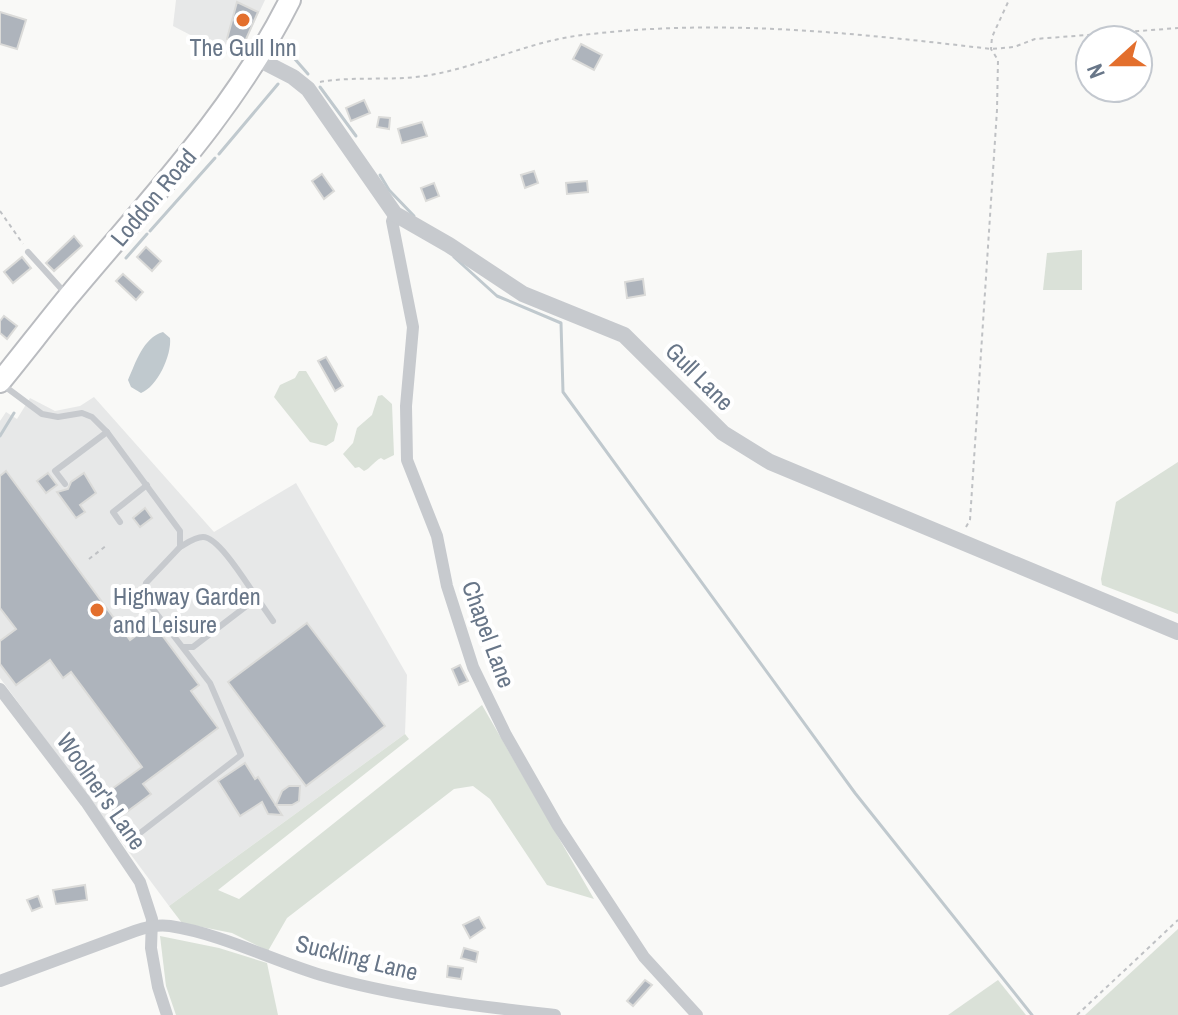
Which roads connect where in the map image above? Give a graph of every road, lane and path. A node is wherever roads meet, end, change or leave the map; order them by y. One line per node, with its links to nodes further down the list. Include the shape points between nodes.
1 (290, 0): 5 (highway, Loddon Road)
2 (1009, 0): 4 (path)
3 (1178, 28): 4 (path, via 1035,39)
4 (991, 49): 6 (path, via 780,27 703,26 582,35 424,76 323,81); 15 (path, via 998,60 997,110)
5 (258, 59): 6 (street, Gull Lane); 10 (highway, Loddon Road, via 163,188)
6 (308, 89): 8 (street, Gull Lane)
7 (0, 211): 9 (path)
8 (395, 214): 22 (street, Gull Lane, via 523,294 624,335 723,433 770,462); 31 (street, Chapel Lane, via 392,221 413,327 407,460 437,536 473,667 558,826 644,957)
9 (28, 252): 10 (lane)
10 (69, 297): 11 (highway, Loddon Road)
11 (0, 383): 12 (lane, via 42,414 82,413)
12 (107, 432): 13 (lane, via 55,471); 14 (lane)
13 (65, 484)
14 (147, 485): 16 (lane, via 113,512); 18 (lane, via 180,531)
15 (970, 520)
16 (120, 522)
17 (107, 545): 19 (path)
18 (180, 547): 20 (lane, via 199,536 209,537); 23 (lane, via 146,583 143,596)
19 (89, 559)
20 (257, 598): 21 (lane); 23 (lane, via 193,647)
21 (273, 621)
22 (1178, 632)
23 (184, 647): 25 (lane, via 210,683 241,755)
24 (0, 689): 27 (street, Woolner's Lane, via 140,882)
25 (131, 840)
26 (1178, 920): 32 (path)
27 (153, 925): 28 (street); 29 (street, Woolner's Lane, via 151,948); 30 (street, Suckling Lane, via 220,940 321,975 471,1009)
28 (0, 981)
29 (167, 1015)
30 (555, 1015)
31 (697, 1015)
32 (1077, 1015)

